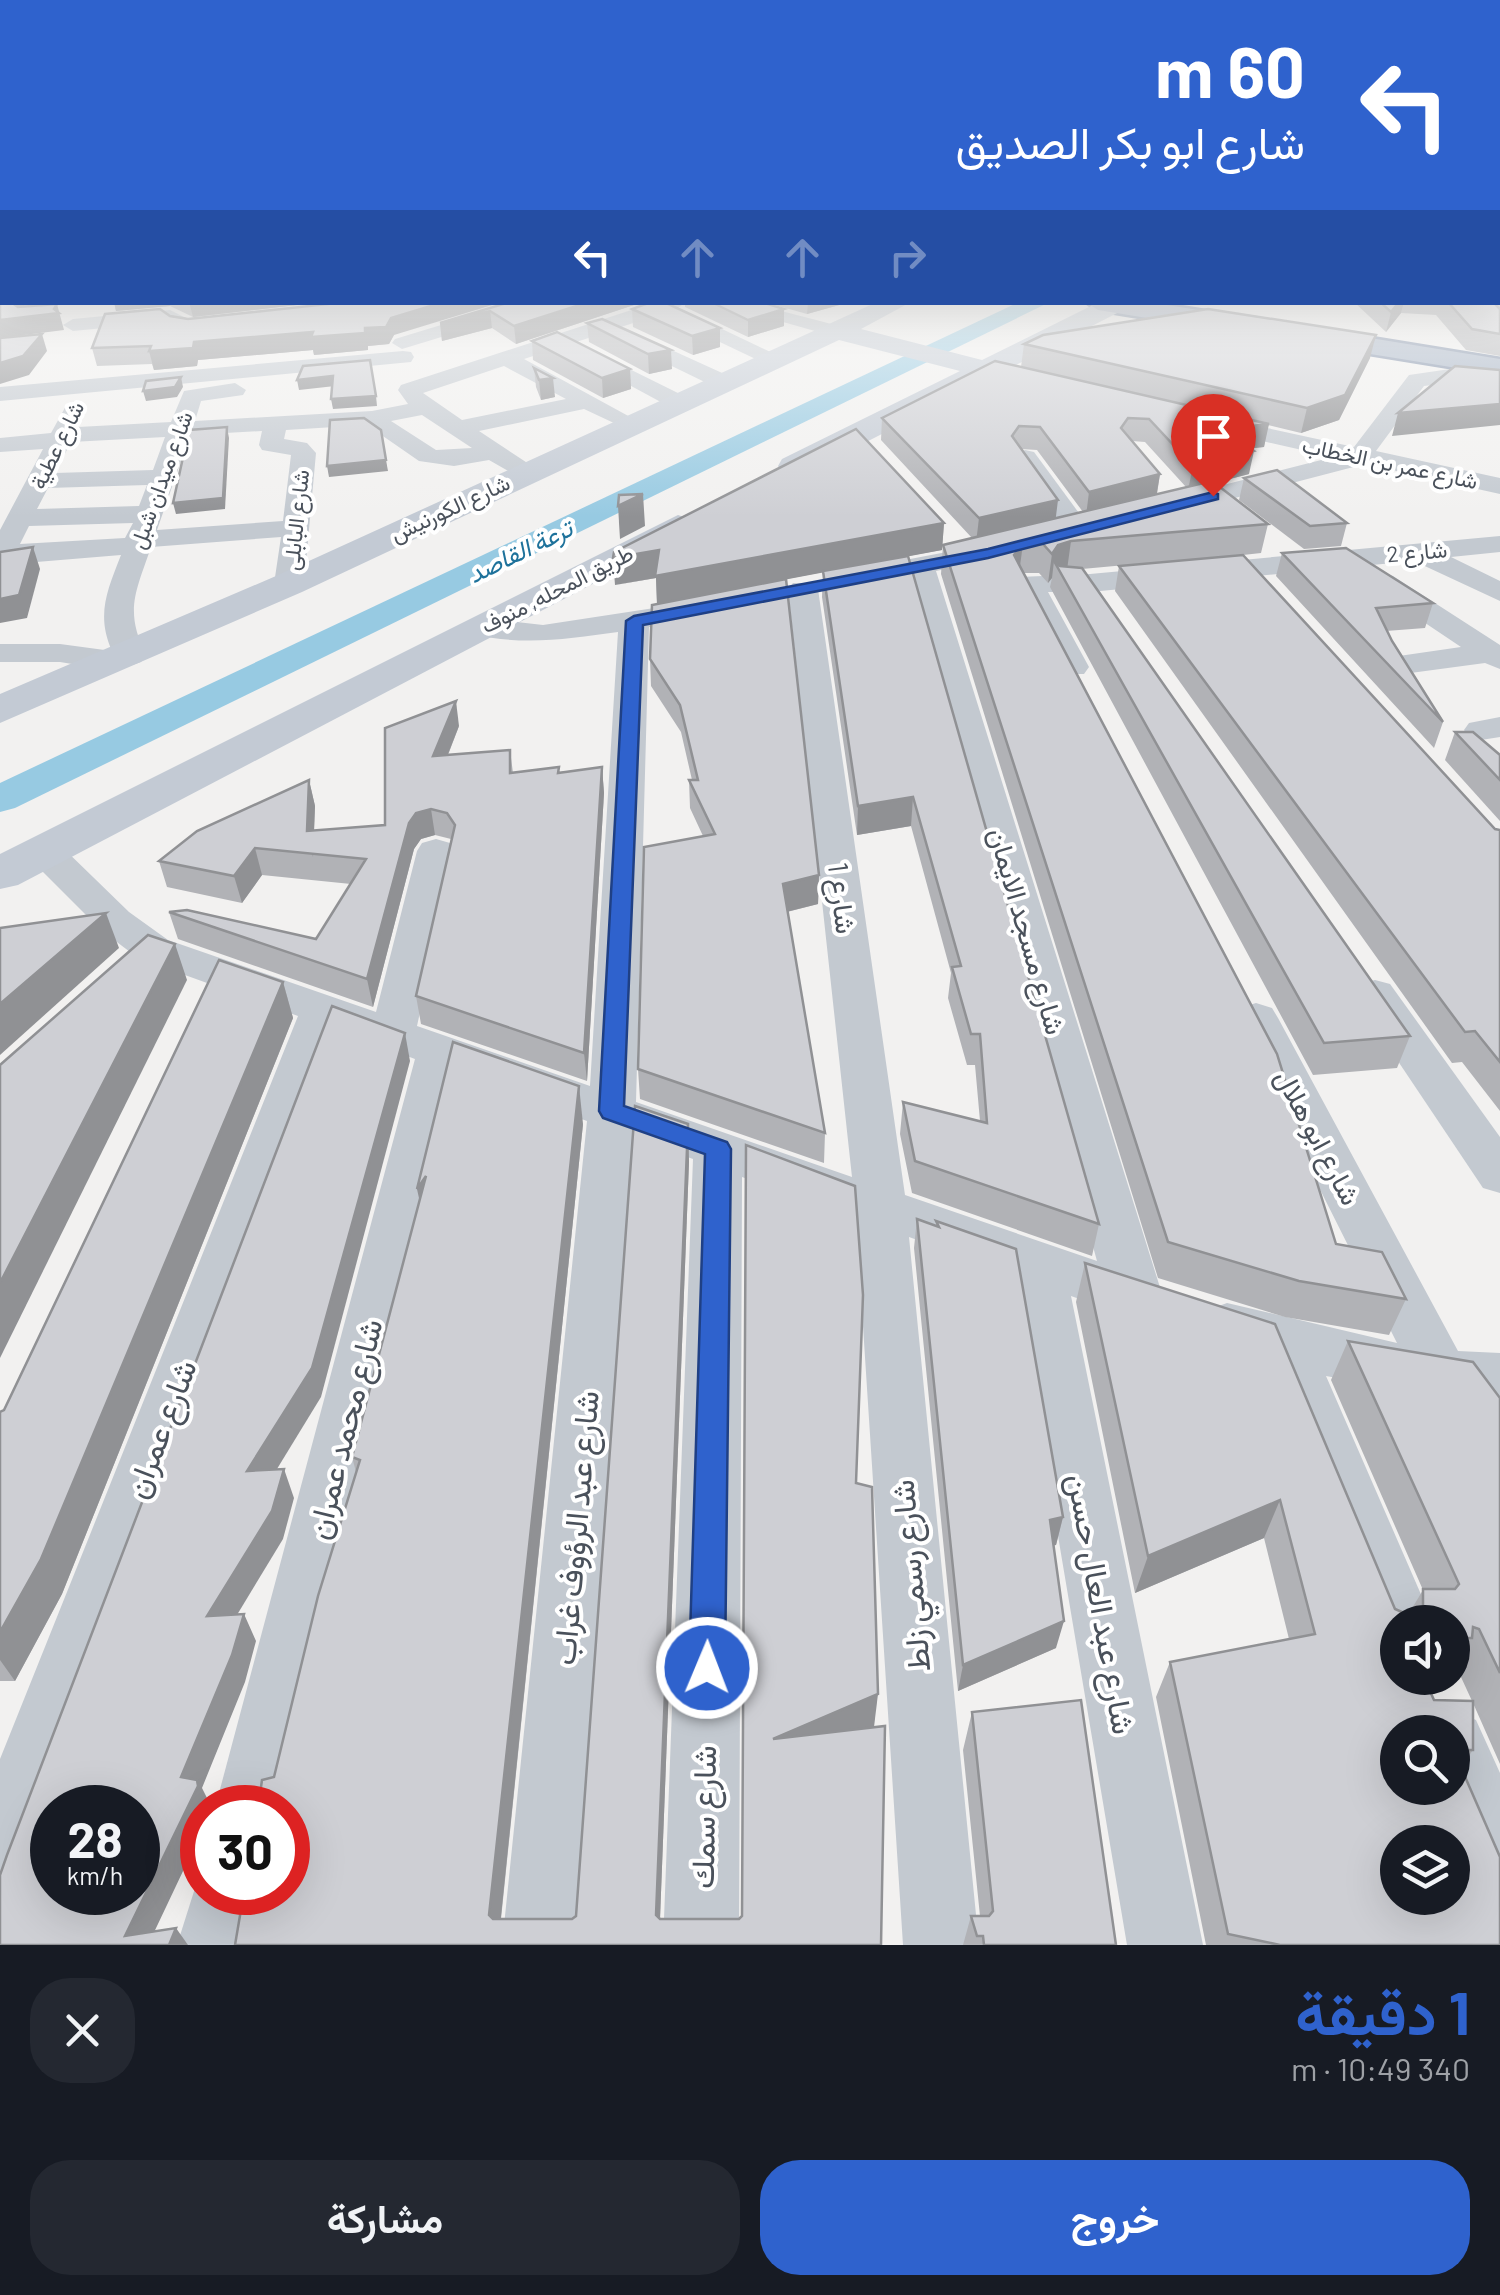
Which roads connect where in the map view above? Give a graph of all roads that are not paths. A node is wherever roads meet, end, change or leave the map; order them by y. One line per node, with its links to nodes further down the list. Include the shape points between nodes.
1 (75, 336): 14 (street)
2 (464, 336): 18 (street)
3 (464, 336): 18 (street)
4 (567, 336): 13 (street)
5 (574, 336): 13 (street)
6 (626, 336): 25 (street)
7 (728, 336): 21 (street)
8 (843, 336): 21 (main road, شارع الكورنيش)
9 (855, 336): 22 (main road)
10 (1040, 336): 22 (main road)
11 (1334, 336): 16 (highway)
12 (1355, 336): 16 (highway)
13 (570, 337): 20 (street); 31 (street)
14 (53, 342)
15 (242, 344): 17 (street)
16 (1408, 346): 19 (highway); 23 (highway)
17 (183, 348)
18 (409, 356): 20 (street); 29 (street); 32 (street); 35 (street)
19 (1500, 356)
20 (506, 358): 30 (street)
21 (774, 360): 25 (main road, شارع الكورنيش)
22 (976, 367): 24 (street); 45 (main road, via 863,441)
23 (1500, 367)
24 (1024, 378)
25 (723, 382): 31 (main road, شارع الكورنيش)
26 (1500, 382): 41 (street, via 1417,380)
27 (86, 386): 28 (street); 29 (street); 37 (street, شارع عطية)
28 (0, 394)
29 (282, 401): 32 (street); 36 (street); 36 (street, شارع ميدان شبل, via 195,394); 54 (street, شارع البابلى, via 271,445 304,453)
30 (588, 401): 34 (street); 35 (street)
31 (678, 402): 34 (main road, شارع الكورنيش)
32 (372, 418): 39 (street, via 428,458 448,461)
33 (1192, 418): 41 (street, شارع عمر بن الخطاب)
34 (631, 424): 42 (main road, شارع الكورنيش)
35 (459, 428): 39 (street)
36 (180, 429): 37 (street); 43 (street, شارع ميدان شبل)
37 (61, 438): 38 (street); 48 (street, شارع عطية)
38 (0, 444)
39 (495, 451): 42 (street)
40 (1025, 457): 55 (street)
41 (1358, 458): 46 (street, شارع عمر بن الخطاب); 47 (street)
42 (526, 473): 68 (main road, شارع الكورنيش)
43 (162, 477): 48 (street); 57 (street, شارع ميدان شبل)
44 (1157, 477): 49 (street)
45 (754, 486)
46 (1500, 486)
47 (1213, 496): 49 (street); 52 (street)
48 (22, 502): 57 (street); 61 (street, شارع عطية)
49 (1181, 504): 51 (street)
50 (704, 513): 73 (main road, طريق المحله, منوف)
51 (1146, 513)
52 (1242, 519)
53 (1112, 522): 55 (street)
54 (295, 528): 57 (street); 68 (street, شارع البابلى)
55 (1077, 530): 63 (street)
56 (946, 531): 62 (street)
57 (141, 533): 61 (street); 76 (street, شارع ميدان شبل, via 116,608)
58 (1270, 541): 65 (street)
59 (1500, 544): 60 (street, شارع 2)
60 (1417, 552): 64 (street, شارع 2); 69 (street)
61 (1, 555)
62 (979, 555): 63 (street); 63 (street, via 1008,575); 66 (street)
63 (1032, 556): 67 (street, شارع 2, via 1101,598); 78 (street)
64 (1347, 558): 65 (street, شارع 2); 75 (street)
65 (1298, 563): 67 (street, شارع 2)
66 (920, 566): 90 (street, شارع 1, via 793,590); 92 (street, شارع مسجد الايمان)
67 (1247, 568): 70 (street)
68 (289, 584): 76 (main road, شارع الكورنيش)
69 (1500, 592)
70 (1276, 599)
71 (690, 610): 72 (street)
72 (634, 621): 73 (street, via 543,634); 87 (street, شارع عبد الرؤوف غراب)
73 (483, 627): 80 (main road, طريق المحله, منوف)
74 (0, 653): 76 (street)
75 (1496, 656): 77 (street)
76 (123, 658): 79 (main road, شارع الكورنيش)
77 (1403, 664)
78 (1092, 703)
79 (0, 710)
80 (44, 851): 82 (main road, طريق المحله, منوف); 85 (street, via 116,921 138,963 208,989)
81 (436, 851): 86 (street, شارع محمد عمران)
82 (0, 874)
83 (1354, 965): 89 (street)
84 (1233, 975): 94 (street, شارع ابو هلال)
85 (323, 1010): 86 (street); 98 (street, شارع عمران)
86 (417, 1042): 87 (street); 96 (street, شارع محمد عمران)
87 (612, 1111): 88 (street); 102 (street, شارع عبد الرؤوف غراب)
88 (718, 1149): 90 (street); 103 (street, شارع سمك)
89 (1500, 1175)
90 (881, 1207): 91 (street); 104 (street, شارع رسمي زلط)
91 (1038, 1262): 92 (street); 105 (street, شارع عبد العال حسن)
92 (1165, 1306): 93 (street)
93 (1284, 1344): 94 (street); 95 (street)
94 (1478, 1386)
95 (1394, 1605)
96 (255, 1785)
97 (1470, 1786): 99 (street)
98 (0, 1849)
99 (1500, 1858)
100 (222, 1915): 101 (street)
101 (215, 1945)
102 (540, 1945)
103 (701, 1945)
104 (941, 1945)
105 (1164, 1945)

